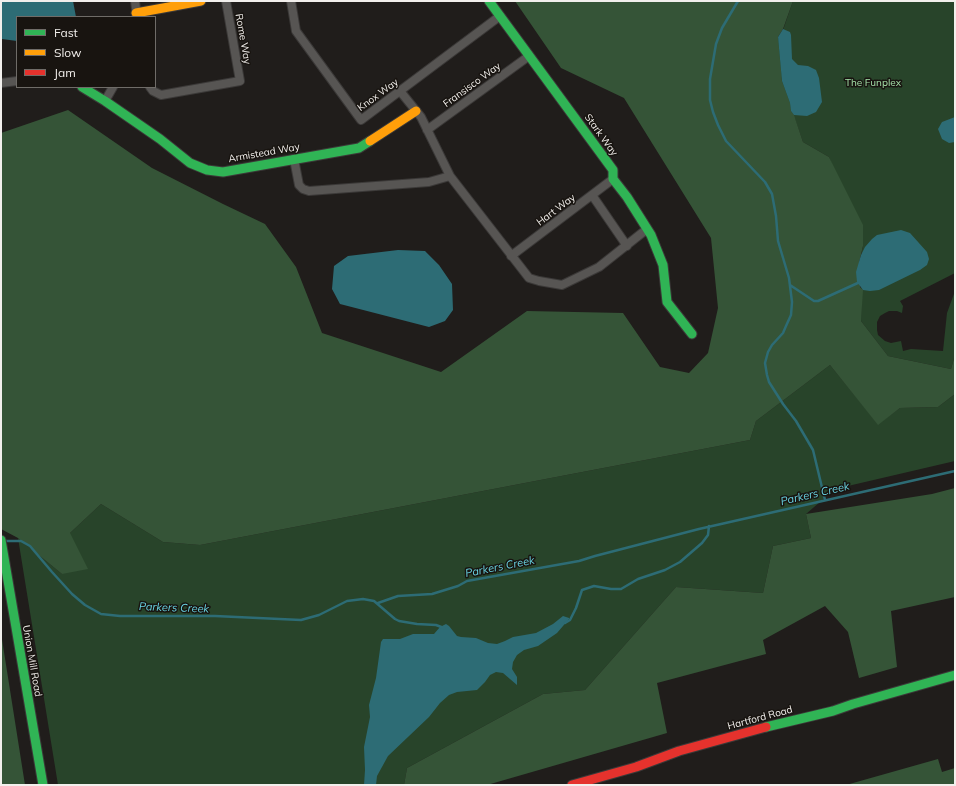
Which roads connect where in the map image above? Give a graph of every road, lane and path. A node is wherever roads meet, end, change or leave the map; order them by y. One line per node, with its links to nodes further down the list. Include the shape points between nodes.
1 (134, 1): 6 (street)
2 (201, 1): 6 (street)
3 (226, 1): 13 (street, Rome Way, via 240,81 160,95)
4 (291, 1): 14 (street, Knox Way, via 296,31 361,120)
5 (489, 1): 7 (street, Stark Way)
6 (137, 15)
7 (500, 16): 8 (street, Stark Way); 14 (street, Knox Way)
8 (530, 56): 17 (street, Fransisco Way); 20 (street, Stark Way, via 613,170)
9 (16, 81): 10 (street)
10 (1, 84)
11 (84, 88): 15 (street, Armistead Way)
12 (113, 88): 15 (street)
13 (151, 88)
14 (400, 91): 16 (street)
15 (105, 101): 18 (street, Armistead Way, via 190,163 207,170 223,172)
16 (416, 111): 17 (street); 18 (street, Armistead Way, via 359,148)
17 (427, 130): 19 (street)
18 (294, 159): 19 (street, via 300,185 309,191 429,182)
19 (450, 176): 24 (street)
20 (613, 179): 21 (street, Hart Way); 22 (street, Stark Way)
21 (592, 195): 23 (street); 24 (street, Hart Way)
22 (647, 229): 23 (street); 25 (street, Stark Way, via 663,265 667,302)
23 (627, 246): 24 (street, via 600,268 562,285 529,278)
24 (511, 256)
25 (692, 334)
26 (1, 540): 28 (street, Union Mill Road)
27 (955, 675): 29 (street, Hartford Road, via 833,711 748,731)
28 (43, 785)
29 (572, 785)

